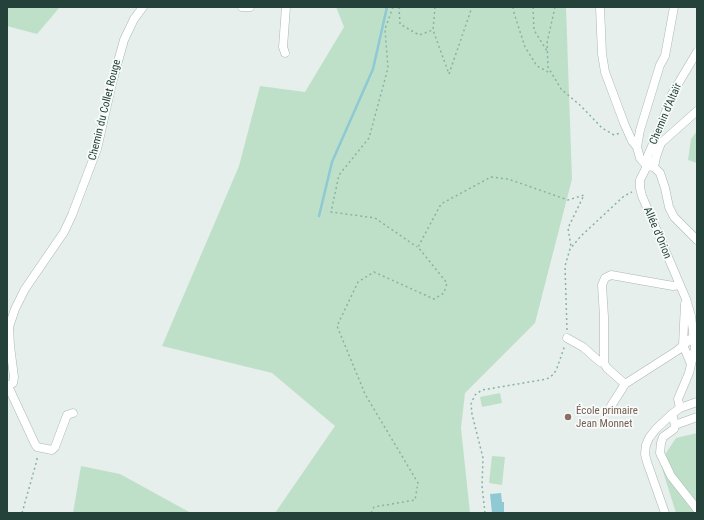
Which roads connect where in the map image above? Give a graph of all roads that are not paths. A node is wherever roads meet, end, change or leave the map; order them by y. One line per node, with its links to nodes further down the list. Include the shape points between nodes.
1 (143, 7): 23 (street, Chemin du Collet Rouge, via 124,40 97,149 72,215 64,232 14,309 9,327 14,377 13,383)
2 (242, 7): 3 (street)
3 (250, 7)
4 (286, 7): 8 (street, via 283,47)
5 (600, 7): 12 (street, via 605,72 627,130)
6 (674, 7): 12 (street, via 665,56 660,65)
7 (697, 52): 10 (street, Chemin d'Altaïr, via 672,94)
8 (285, 53)
9 (697, 111): 11 (street)
10 (660, 128): 11 (street, via 663,134); 13 (street, Chemin d'Altaïr, via 648,155)
11 (669, 136): 13 (street, via 661,143)
12 (637, 147): 13 (street, via 640,158)
13 (650, 166): 14 (street, via 660,173 668,207 674,217); 15 (street, Allée d'Orion, via 640,180 642,196)
14 (697, 240)
15 (680, 285): 16 (street, Allée d'Orion); 20 (street, via 611,275 605,278 602,285)
16 (686, 299): 17 (street, Allée d'Orion); 19 (street, Allée d'Orion)
17 (694, 336): 19 (street); 21 (street, Allée d'Orion)
18 (567, 338): 20 (street)
19 (683, 345): 21 (street, Allée d'Orion); 22 (street)
20 (604, 363): 22 (street)
21 (692, 365): 26 (street, Allée d'Orion, via 678,399)
22 (625, 384): 25 (street)
23 (8, 386): 27 (street, via 37,447 52,450 67,415)
24 (697, 402): 26 (street)
25 (611, 406)
26 (680, 408): 28 (street)
27 (73, 413)
28 (672, 414): 30 (street); 32 (street, via 650,438 645,454)
29 (697, 417): 30 (street)
30 (675, 425): 31 (street, via 664,437 660,453 671,476)
31 (697, 509)
32 (665, 513)

